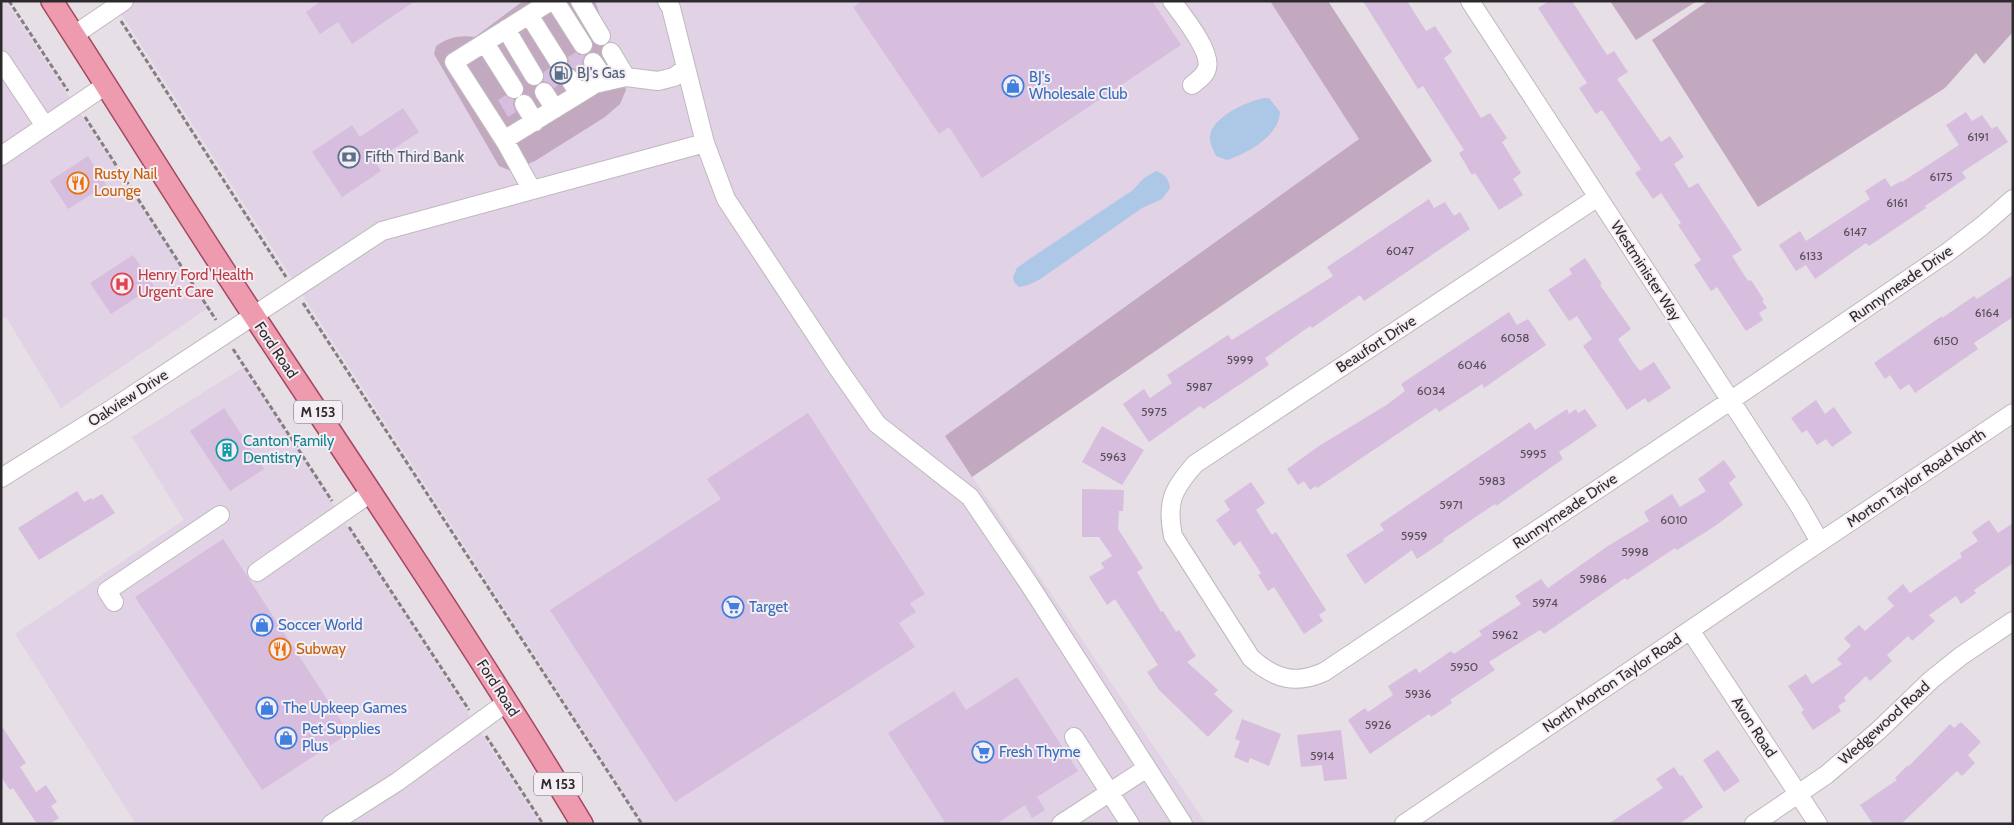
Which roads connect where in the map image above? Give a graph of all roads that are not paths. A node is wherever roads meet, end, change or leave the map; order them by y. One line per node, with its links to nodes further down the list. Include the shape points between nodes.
1 (52, 1): 11 (main road, Ford Road / M 153)
2 (551, 1): 9 (street)
3 (555, 1): 14 (street)
4 (580, 1): 12 (street)
5 (667, 1): 19 (street)
6 (1172, 1): 25 (street, via 1206,53 1208,66 1203,77)
7 (1470, 1): 37 (street, Westminister Way)
8 (118, 5): 11 (street)
9 (529, 15): 10 (street); 17 (street)
10 (506, 29): 13 (street); 20 (street)
11 (74, 35): 24 (main road, Ford Road / M 153)
12 (601, 36)
13 (485, 43): 26 (street); 33 (street, via 454,62)
14 (583, 45)
15 (611, 52): 21 (street)
16 (1, 60): 32 (street)
17 (558, 61)
18 (593, 62): 23 (street)
19 (686, 68): 21 (street, via 674,77 658,81); 34 (street)
20 (534, 76)
21 (626, 77): 23 (street)
22 (569, 78): 28 (street)
23 (606, 81): 28 (street)
24 (106, 85): 32 (street); 39 (main road, Ford Road / M 153)
25 (1192, 85)
26 (514, 89)
27 (544, 92): 30 (street)
28 (579, 94): 30 (street)
29 (524, 104): 31 (street)
30 (555, 109): 31 (street)
31 (535, 122): 33 (street)
32 (45, 126): 35 (street)
33 (504, 140): 36 (street)
34 (705, 143): 36 (street, Oakview Drive); 53 (street, via 726,199 877,424 970,497)
35 (1, 156)
36 (532, 190): 39 (street, Oakview Drive, via 382,231)
37 (1598, 197): 40 (street, Westminister Way); 44 (street, Beaufort Drive, via 1195,464 1181,480)
38 (2013, 199): 40 (street, Runnymeade Drive, via 1948,252)
39 (253, 315): 42 (street, Oakview Drive); 43 (main road, Ford Road / M 153)
40 (1730, 400): 44 (street, Runnymeade Drive, via 1324,672 1305,678 1284,678 1264,669 1251,658 1177,542); 46 (street, Westminister Way)
41 (2013, 413): 46 (street, Morton Taylor Road North)
42 (1, 478)
43 (372, 492): 47 (street); 51 (main road, Ford Road / M 153)
44 (1170, 506)
45 (220, 515): 48 (street, via 108,591)
46 (1820, 542): 50 (street, North Morton Taylor Road)
47 (257, 572)
48 (114, 602)
49 (2013, 621): 55 (street, Wedgewood Road, via 1931,680 1852,754)
50 (1690, 630): 55 (street, Avon Road); 61 (street, North Morton Taylor Road)
51 (507, 702): 56 (street, via 397,782); 57 (main road, Ford Road / M 153)
52 (1074, 737): 54 (street)
53 (1147, 768): 54 (street); 60 (street)
54 (1110, 792): 58 (street); 59 (street)
55 (1798, 794): 62 (street, Wedgewood Road); 63 (street, Avon Road)
56 (331, 824)
57 (582, 824)
58 (1061, 824)
59 (1130, 824)
60 (1183, 824)
61 (1404, 824)
62 (1754, 824)
63 (1818, 824)

